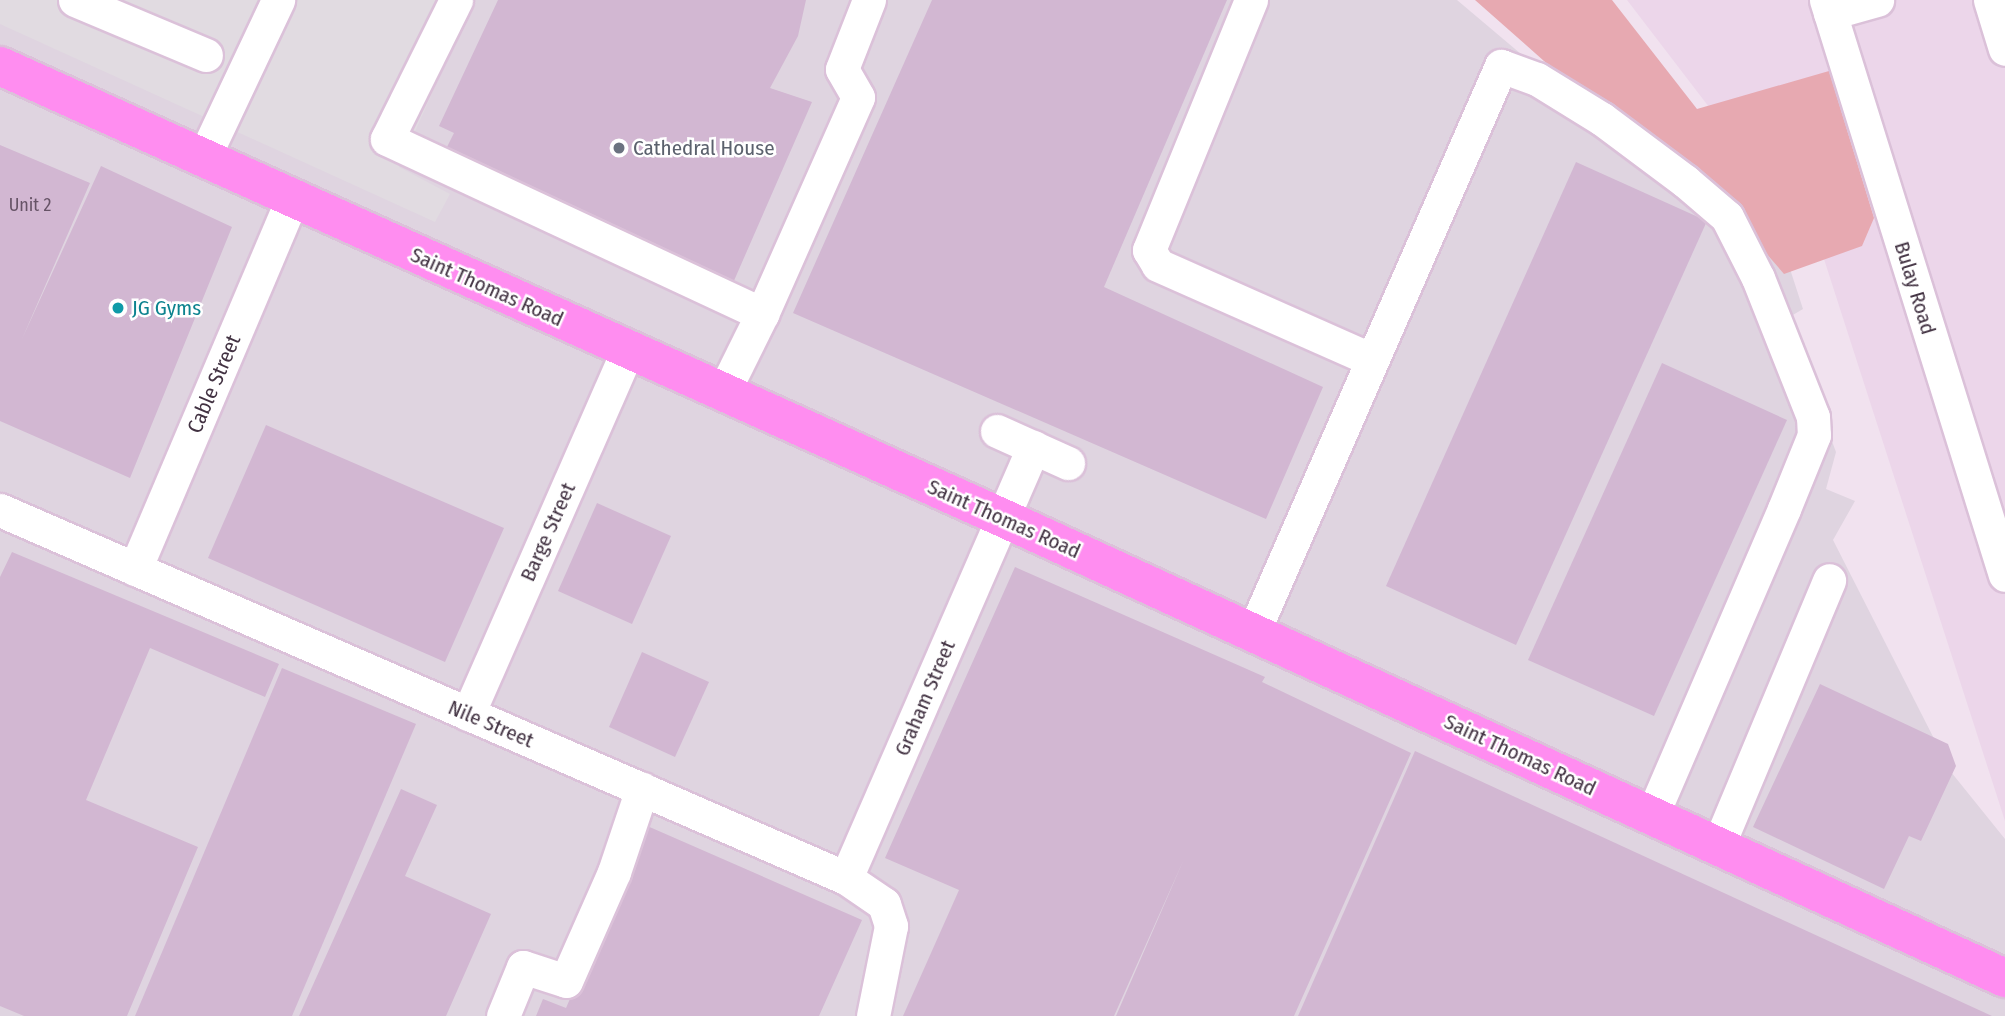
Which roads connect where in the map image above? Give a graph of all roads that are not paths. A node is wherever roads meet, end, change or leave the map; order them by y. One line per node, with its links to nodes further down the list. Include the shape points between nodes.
1 (75, 0): 10 (street)
2 (278, 0): 12 (street)
3 (456, 0): 14 (street, via 387,139)
4 (869, 0): 14 (street, via 842,69 859,97)
5 (1251, 0): 16 (street, via 1149,250 1158,265)
6 (1877, 0): 8 (street)
7 (1990, 0): 9 (street)
8 (1828, 7): 24 (street, Bulay Road)
9 (2005, 49)
10 (206, 55)
11 (0, 66): 12 (main road, Saint Thomas Road)
12 (203, 159): 13 (main road, Saint Thomas Road)
13 (292, 200): 15 (main road, Saint Thomas Road); 23 (street, Cable Street)
14 (762, 314): 17 (street)
15 (628, 350): 17 (main road, Saint Thomas Road); 27 (street, Barge Street)
16 (1372, 360): 26 (street); 29 (street, via 1501,66 1570,97 1727,217 1758,278 1813,417 1814,435)
17 (723, 393): 22 (main road, Saint Thomas Road)
18 (997, 431): 19 (street)
19 (1032, 447): 20 (street); 22 (street, Graham Street)
20 (1068, 463)
21 (0, 510): 23 (street, Nile Street)
22 (1003, 518): 26 (main road, Saint Thomas Road); 31 (street, Graham Street)
23 (135, 569): 27 (street, Nile Street)
24 (2005, 575)
25 (1829, 580): 30 (street)
26 (1252, 633): 29 (main road, Saint Thomas Road)
27 (468, 714): 28 (street, Nile Street)
28 (642, 789): 31 (street, Nile Street); 33 (street, via 614,872 566,981 523,967)
29 (1652, 815): 30 (main road, Saint Thomas Road)
30 (1718, 846): 32 (main road, Saint Thomas Road)
31 (846, 878): 34 (street, Nile Street, via 884,904 891,926)
32 (2005, 978)
33 (503, 1016)
34 (873, 1016)

